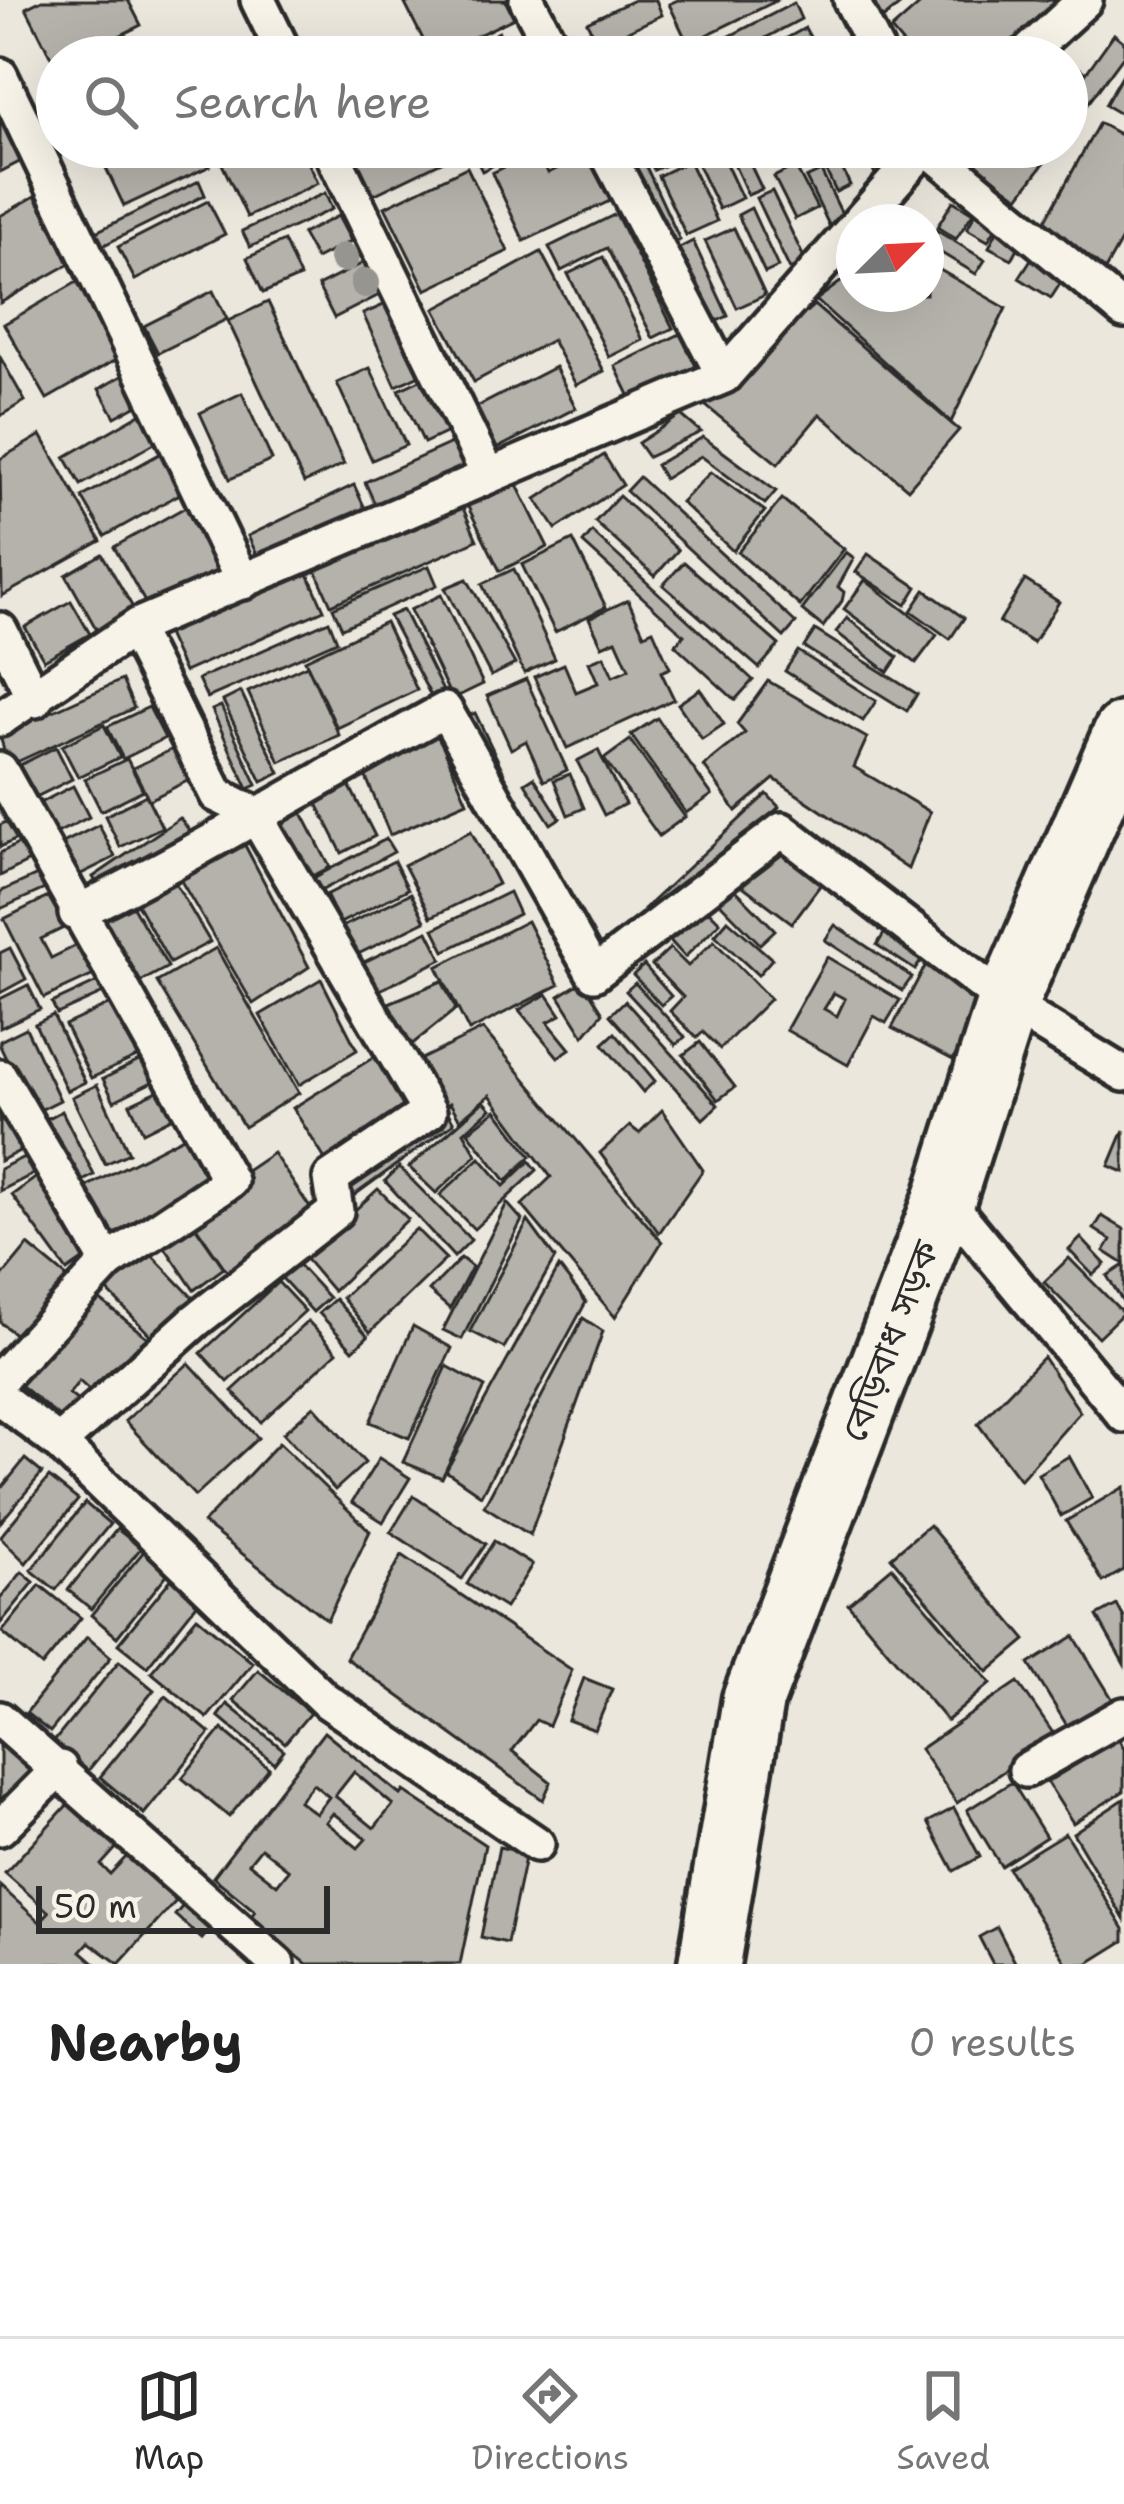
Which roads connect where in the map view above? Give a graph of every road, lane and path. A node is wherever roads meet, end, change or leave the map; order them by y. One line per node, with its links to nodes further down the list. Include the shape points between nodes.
1 (258, 0): 5 (street)
2 (527, 0): 6 (street)
3 (851, 0): 7 (street)
4 (1085, 0): 8 (street)
5 (276, 36)
6 (546, 36)
7 (869, 36)
8 (1046, 36)
9 (0, 75): 10 (street)
10 (36, 150)
11 (45, 168): 21 (street)
12 (339, 168): 20 (street)
13 (615, 168): 19 (street)
14 (907, 168): 16 (street)
15 (951, 168): 18 (street)
16 (876, 204)
17 (836, 249): 19 (street)
18 (1124, 311)
19 (724, 376): 20 (street)
20 (488, 474): 21 (street)
21 (243, 582): 23 (street)
22 (0, 630): 24 (street)
23 (135, 632): 24 (street); 28 (street, via 217,795)
24 (34, 700): 25 (street)
25 (0, 719)
26 (1124, 733): 30 (highway, বেড়িবাধ সড়ক)
27 (0, 770): 29 (street)
28 (254, 814): 29 (street); 30 (street, via 445,710 594,974 782,830); 39 (street, via 429,1112 331,1178 336,1211 195,1321)
29 (76, 913): 34 (street, via 230,1181)
30 (1007, 1003): 31 (street); 33 (highway, বেড়িবাধ সড়ক)
31 (1124, 1074)
32 (0, 1077): 34 (street)
33 (945, 1198): 35 (street); 47 (highway, বেড়িবাধ সড়ক, via 753,1700)
34 (108, 1262): 36 (street)
35 (1113, 1375): 38 (street)
36 (0, 1379)
37 (0, 1398): 39 (street)
38 (1124, 1415)
39 (58, 1444): 45 (street, via 324,1699)
40 (1124, 1715): 43 (street)
41 (0, 1718): 42 (street)
42 (60, 1768): 44 (street); 46 (street)
43 (1026, 1770)
44 (0, 1828)
45 (537, 1844)
46 (277, 1964)
47 (709, 1964)

